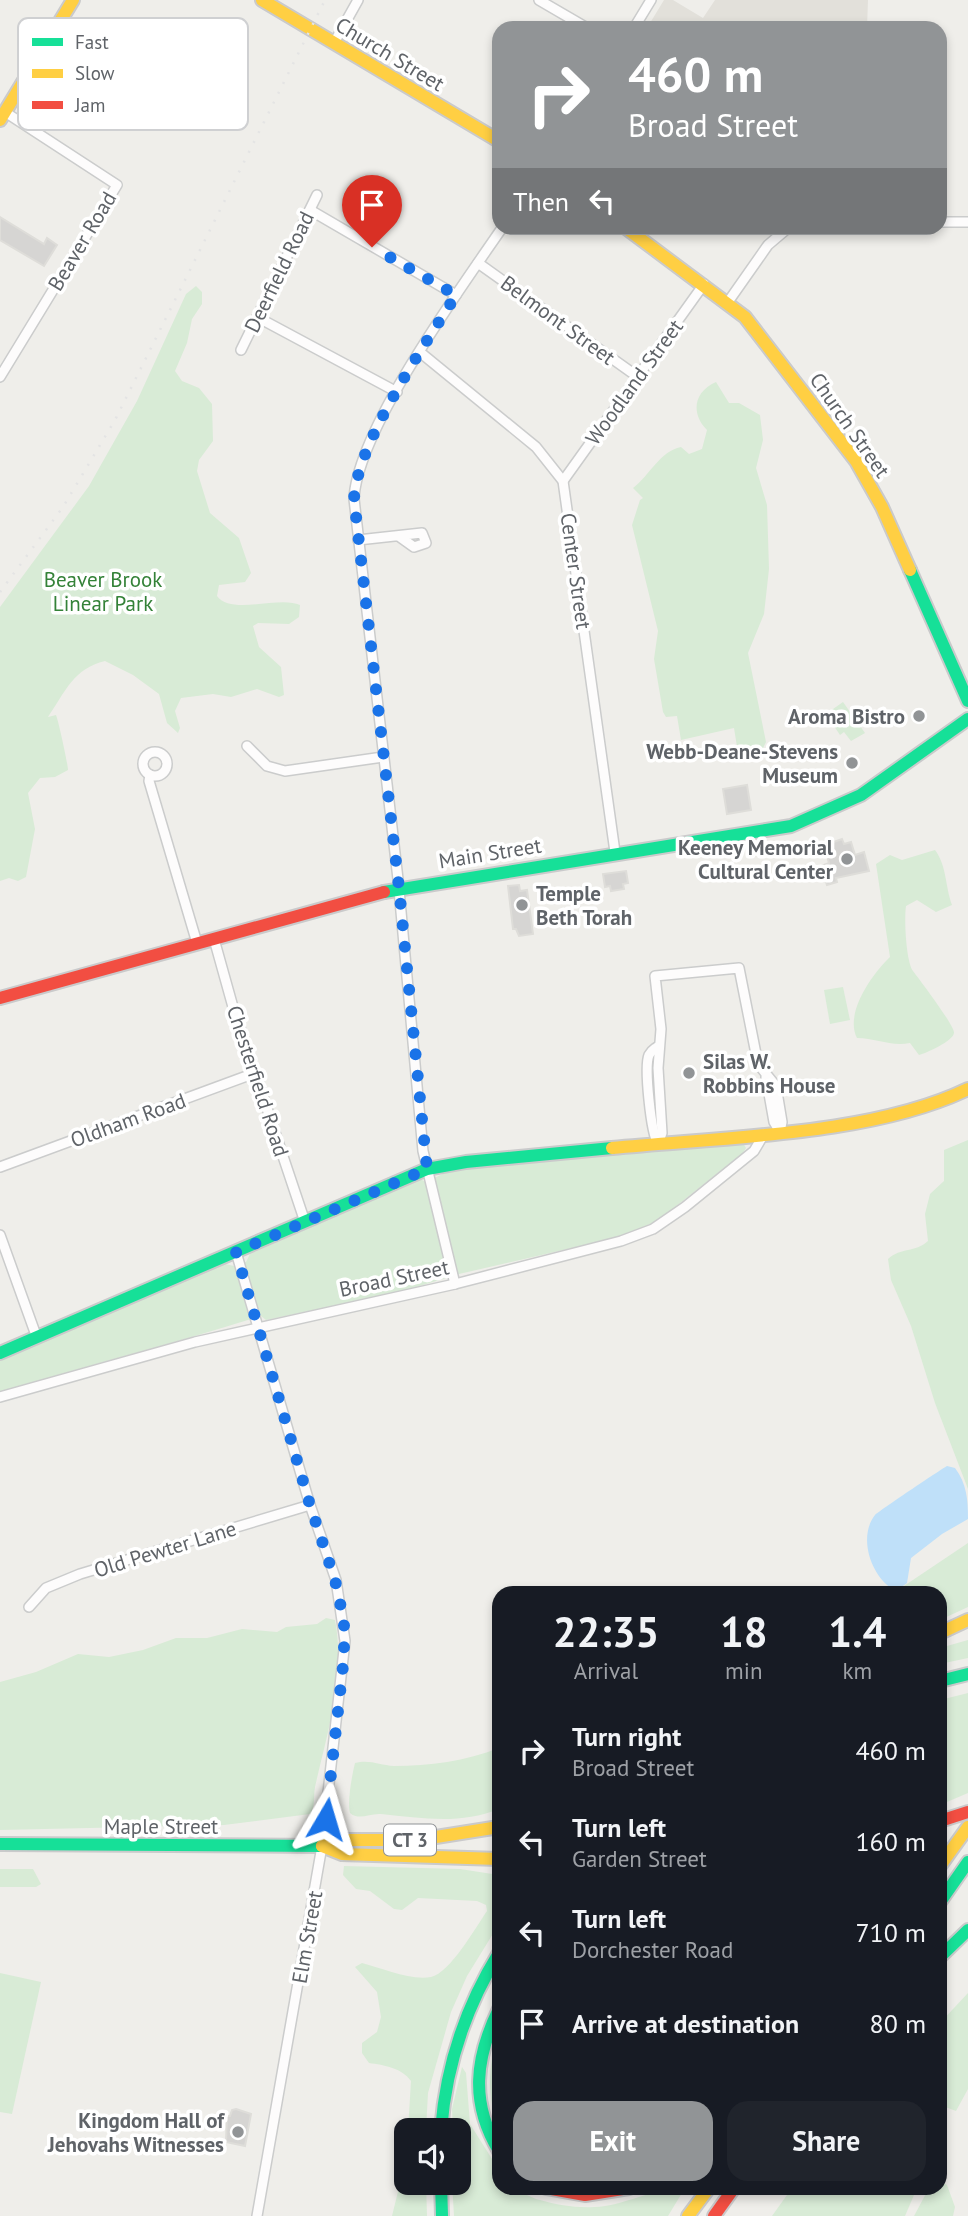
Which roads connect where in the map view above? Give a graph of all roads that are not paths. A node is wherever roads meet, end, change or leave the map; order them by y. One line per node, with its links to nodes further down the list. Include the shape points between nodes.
1 (73, 0): 6 (main road)
2 (262, 0): 9 (main road, Church Street)
3 (358, 0): 9 (street)
4 (539, 0): 7 (street)
5 (651, 0): 8 (street)
6 (62, 18)
7 (575, 21)
8 (638, 21)
9 (334, 43): 14 (main road, Church Street)
10 (18, 90): 11 (main road)
11 (2, 116): 12 (street, Beaver Road)
12 (18, 126)
13 (25, 130): 29 (street, Beaver Road, via 117,185)
14 (492, 137)
15 (317, 195): 16 (street, Deerfield Road)
16 (310, 210): 24 (street); 26 (street, Deerfield Road)
17 (947, 222): 18 (street)
18 (968, 222)
19 (497, 235): 22 (street)
20 (638, 235): 23 (main road, Church Street)
21 (780, 235): 25 (street)
22 (478, 262): 24 (street); 30 (street, Belmont Street)
23 (704, 284): 25 (main road, Church Street); 30 (street, Woodland Street)
24 (456, 295): 28 (street)
25 (728, 302): 35 (main road, Church Street, via 758,332 866,475)
26 (257, 317): 27 (street, Deerfield Road); 31 (street)
27 (241, 350)
28 (421, 353): 31 (street); 32 (street, via 536,447)
29 (0, 376)
30 (638, 377): 32 (street, Woodland Street)
31 (397, 392): 34 (street, via 354,484)
32 (563, 481): 40 (street, Center Street)
33 (400, 537): 34 (street)
34 (358, 540): 38 (street)
35 (968, 701)
36 (968, 719): 40 (main road, Main Street, via 887,777 806,822)
37 (247, 747): 38 (street, via 267,766 285,771)
38 (383, 757): 41 (street)
39 (150, 775): 43 (street)
40 (615, 852): 41 (main road, Main Street)
41 (399, 888): 42 (main road, Main Street); 51 (street)
42 (214, 939): 43 (main road, Main Street); 45 (street, Chesterfield Road)
43 (197, 943): 44 (main road, Main Street)
44 (0, 998)
45 (255, 1073): 50 (street, Oldham Road); 52 (street, Chesterfield Road)
46 (968, 1089): 47 (main road, via 910,1112)
47 (780, 1132): 48 (main road); 49 (street, via 776,1086 756,1056 739,968 655,976 661,1029 657,1047 662,1133)
48 (764, 1135): 49 (main road); 55 (street, Broad Street, via 744,1160 653,1229 603,1247)
49 (658, 1144): 51 (main road)
50 (0, 1167)
51 (427, 1169): 52 (main road); 55 (street)
52 (305, 1222): 54 (main road)
53 (0, 1235): 57 (street)
54 (236, 1252): 56 (street, Elm Street); 57 (main road)
55 (456, 1284): 56 (street, Broad Street)
56 (259, 1327): 59 (street, Broad Street); 60 (street, Elm Street)
57 (37, 1338): 58 (main road)
58 (0, 1353)
59 (0, 1397)
60 (310, 1505): 61 (street, Old Pewter Lane, via 80,1574 46,1588); 71 (street, Elm Street, via 335,1580 345,1641)
61 (29, 1607)
62 (968, 1620): 63 (main road)
63 (947, 1630)
64 (968, 1674): 65 (main road)
65 (947, 1679)
66 (968, 1812): 67 (main road)
67 (947, 1819)
68 (968, 1827): 72 (main road)
69 (492, 1828): 71 (main road, CT 3, via 417,1840 340,1840)
70 (0, 1844): 71 (main road, Maple Street / CT 3)
71 (322, 1846): 73 (main road, CT 3, via 342,1854); 85 (street, Elm Street)
72 (947, 1856)
73 (492, 1859)
74 (968, 1863): 75 (main road)
75 (947, 1892)
76 (968, 1930): 77 (main road)
77 (947, 1950)
78 (492, 1965): 80 (main road, via 458,2038)
79 (492, 2024): 81 (main road, via 482,2046 476,2082 480,2115)
80 (442, 2118)
81 (492, 2138)
82 (441, 2195): 86 (main road)
83 (704, 2195): 87 (main road)
84 (729, 2195): 88 (main road)
85 (257, 2216)
86 (442, 2216)
87 (688, 2216)
88 (714, 2216)

